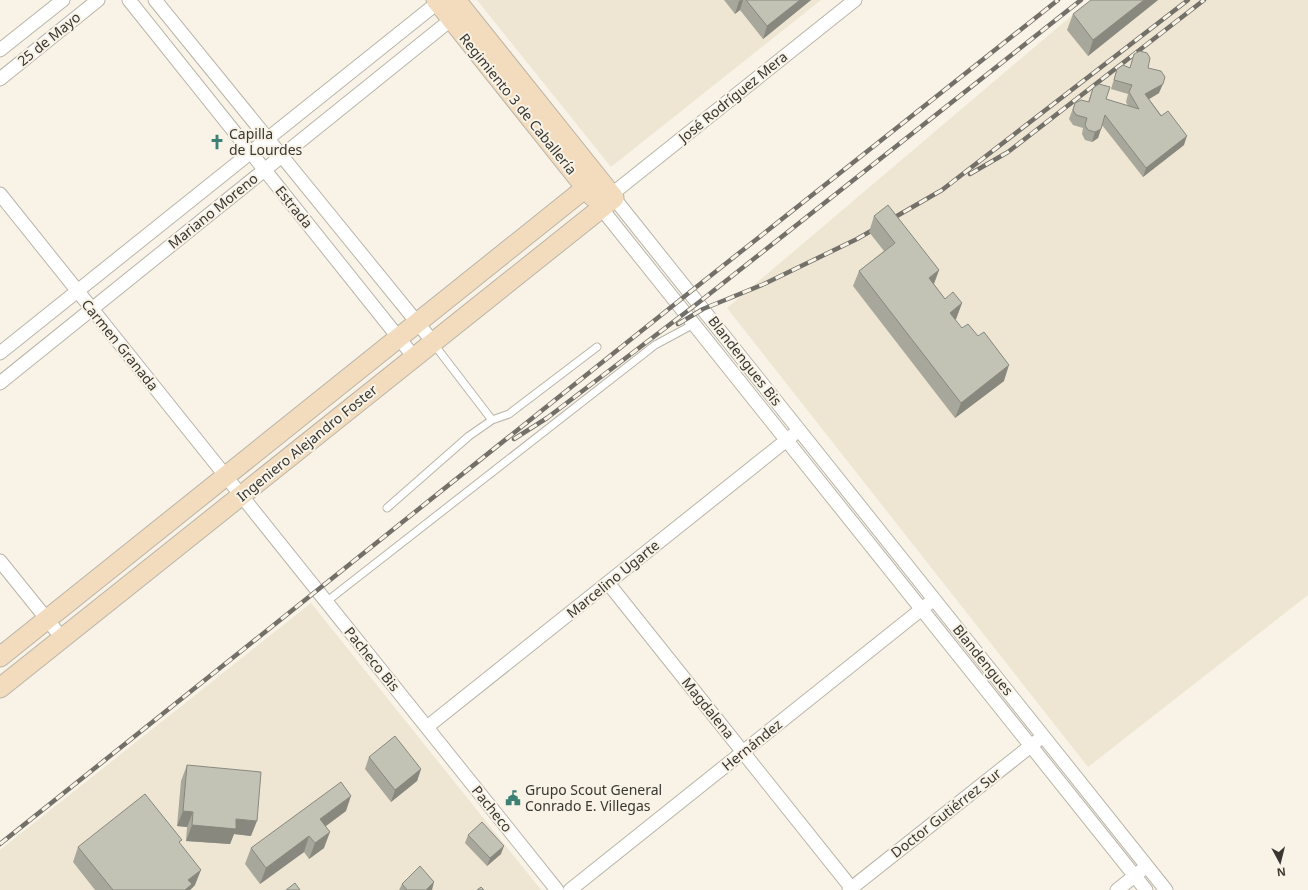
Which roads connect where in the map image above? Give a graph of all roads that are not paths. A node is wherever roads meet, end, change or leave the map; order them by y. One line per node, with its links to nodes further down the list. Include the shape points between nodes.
1 (63, 0): 7 (street, 25 de Mayo)
2 (98, 0): 8 (street, 25 de Mayo)
3 (129, 0): 10 (street, Estrada)
4 (155, 0): 9 (street, Estrada)
5 (855, 0): 15 (street, José Rodríguez Mera)
6 (447, 5): 9 (street, Mariano Moreno); 11 (street, Mariano Moreno); 13 (street, Regimiento 3 de Caballería)
7 (0, 50)
8 (0, 79)
9 (267, 139): 10 (street, Mariano Moreno); 11 (street, Estrada)
10 (251, 152): 12 (street, Estrada); 16 (street, Mariano Moreno)
11 (282, 156): 12 (street, Mariano Moreno); 18 (street, Estrada)
12 (265, 170): 17 (street, Mariano Moreno); 20 (street, Estrada)
13 (592, 183): 15 (street, Regimiento 3 de Caballería); 18 (street, Ingeniero Alejandro Foster)
14 (0, 194): 16 (street, Carmen Granada)
15 (609, 200): 19 (street, Blandengues Bis); 21 (street, Ingeniero Alejandro Foster); 27 (street, Blandengues Bis, via 690,292)
16 (78, 291): 17 (street, Carmen Granada); 23 (street, Mariano Moreno)
17 (92, 309): 25 (street, Mariano Moreno); 29 (street, Carmen Granada)
18 (417, 323): 20 (street, Ingeniero Alejandro Foster); 21 (street, Estrada)
19 (694, 324): 28 (street, Blandengues Bis); 36 (lane, via 656,345)
20 (399, 338): 24 (street, Estrada); 29 (street, Ingeniero Alejandro Foster)
21 (432, 342): 24 (street, Ingeniero Alejandro Foster); 26 (lane)
22 (597, 347): 26 (lane, via 509,414)
23 (0, 353)
24 (414, 357): 30 (street, Ingeniero Alejandro Foster)
25 (0, 383)
26 (492, 420): 31 (lane)
27 (799, 430): 28 (street, Marcelino Ugarte); 35 (street, Blandengues)
28 (787, 440): 33 (street, Marcelino Ugarte); 37 (street, Blandengues)
29 (226, 476): 30 (street, Carmen Granada); 38 (street, Ingeniero Alejandro Foster)
30 (241, 495): 34 (street, Carmen Granada); 39 (street, Ingeniero Alejandro Foster)
31 (387, 508)
32 (0, 561): 38 (street)
33 (608, 583): 42 (street, Marcelino Ugarte); 45 (street, Magdalena)
34 (317, 591): 36 (street, Pacheco Bis)
35 (934, 599): 37 (street, Hernández); 43 (street, Blandengues)
36 (326, 602): 42 (street, Pacheco Bis)
37 (922, 609): 44 (street, Blandengues); 45 (street, Hernández)
38 (47, 620): 39 (street); 40 (street, Ingeniero Alejandro Foster)
39 (62, 638): 41 (street, Ingeniero Alejandro Foster)
40 (0, 657)
41 (0, 688)
42 (427, 727): 49 (street, Pacheco)
43 (1043, 736): 44 (street, Doctor Gutiérrez Sur); 46 (street, Blandengues)
44 (1031, 746): 47 (street, Blandengues); 48 (street, Doctor Gutiérrez Sur)
45 (743, 752): 48 (street, Magdalena); 50 (street, Hernández)
46 (1147, 866): 47 (street); 53 (street, Blandengues)
47 (1135, 875): 51 (street); 52 (street, Blandengues)
48 (851, 889)
49 (557, 890)
50 (570, 890)
51 (1116, 890)
52 (1146, 890)
53 (1166, 890)

